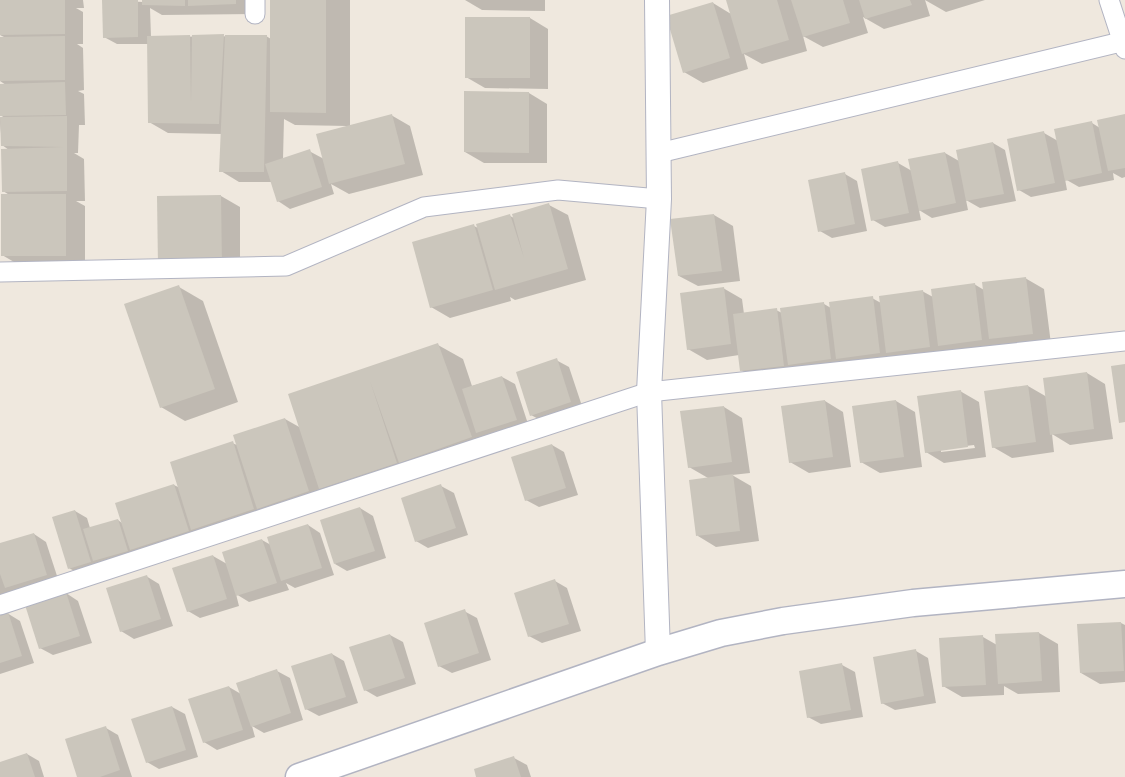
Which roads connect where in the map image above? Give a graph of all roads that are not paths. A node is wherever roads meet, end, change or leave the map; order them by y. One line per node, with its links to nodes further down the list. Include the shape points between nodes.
1 (656, 0): 4 (street)
2 (1109, 0): 3 (street)
3 (1124, 44): 4 (street)
4 (658, 153): 5 (street)
5 (659, 199): 6 (street, via 558,190 424,207 286,266); 8 (street)
6 (0, 272)
7 (1125, 341): 8 (street)
8 (649, 392): 10 (street); 11 (street)
9 (1125, 584): 11 (main road, via 913,602 721,633)
10 (0, 605)
11 (658, 652): 12 (main road)
12 (299, 777)

